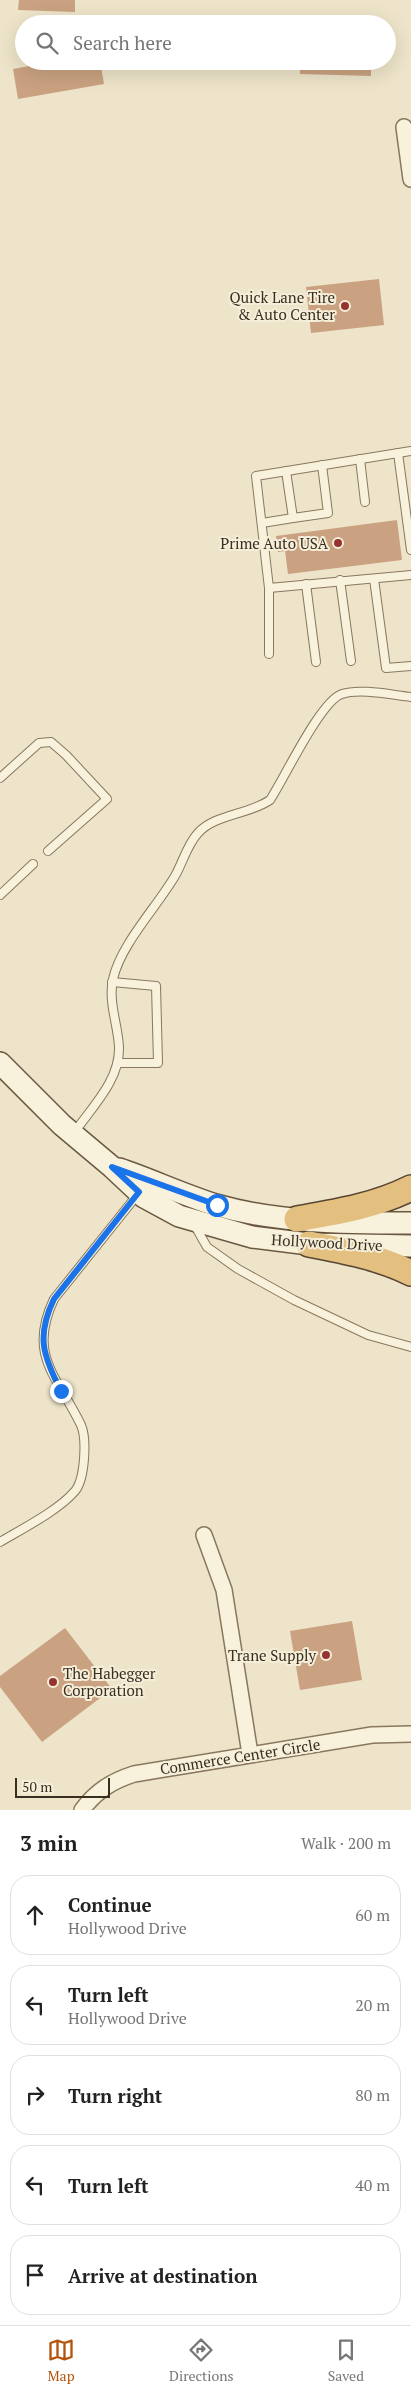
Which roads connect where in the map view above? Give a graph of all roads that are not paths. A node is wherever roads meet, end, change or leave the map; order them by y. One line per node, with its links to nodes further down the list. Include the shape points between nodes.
1 (404, 128): 2 (street)
2 (411, 178)
3 (411, 451): 4 (lane)
4 (398, 453): 5 (lane); 11 (lane)
5 (360, 459): 6 (lane); 8 (lane)
6 (322, 465): 7 (lane); 9 (lane, via 328,513)
7 (286, 471): 9 (lane); 10 (lane, via 256,476)
8 (366, 502)
9 (293, 518): 10 (lane)
10 (262, 523): 16 (lane)
11 (411, 550)
12 (411, 575): 14 (lane)
13 (340, 580): 14 (lane); 15 (lane); 18 (lane)
14 (374, 580): 20 (lane, via 386,668)
15 (306, 584): 16 (lane); 19 (lane)
16 (269, 588): 17 (lane)
17 (269, 654)
18 (351, 661)
19 (316, 662)
20 (411, 666)
21 (411, 697): 26 (lane, via 351,692 333,698 270,800 259,808 214,822 198,833 162,897 121,956)
22 (0, 778): 23 (lane, via 39,743 51,742 107,799)
23 (48, 850)
24 (33, 864): 25 (lane)
25 (0, 895)
26 (112, 982): 28 (lane); 28 (lane, via 156,986 158,1063)
27 (0, 1063): 29 (main road, Hollywood Drive)
28 (118, 1063): 29 (lane, via 113,1078)
29 (73, 1134): 30 (main road, Hollywood Drive)
30 (112, 1167): 32 (main road, Hollywood Drive); 33 (main road, Hollywood Drive, via 217,1205)
31 (411, 1188): 33 (highway, via 361,1207)
32 (139, 1192): 34 (main road, Hollywood Drive, via 144,1198); 41 (lane, via 54,1299 44,1319 43,1338 48,1366 82,1427 84,1476 75,1491 38,1520)
33 (297, 1219): 35 (main road, Hollywood Drive)
34 (192, 1220): 36 (main road, Hollywood Drive, via 252,1237); 39 (lane, via 207,1248 238,1269 368,1335)
35 (411, 1223)
36 (309, 1244): 37 (main road, Hollywood Drive); 38 (highway, via 366,1256)
37 (411, 1246)
38 (411, 1273)
39 (411, 1347)
40 (204, 1534): 43 (street, via 224,1590)
41 (0, 1542)
42 (411, 1734): 43 (street, Commerce Center Circle, via 372,1735)
43 (250, 1754): 44 (street, Commerce Center Circle, via 117,1779 100,1789)
44 (82, 1810)

